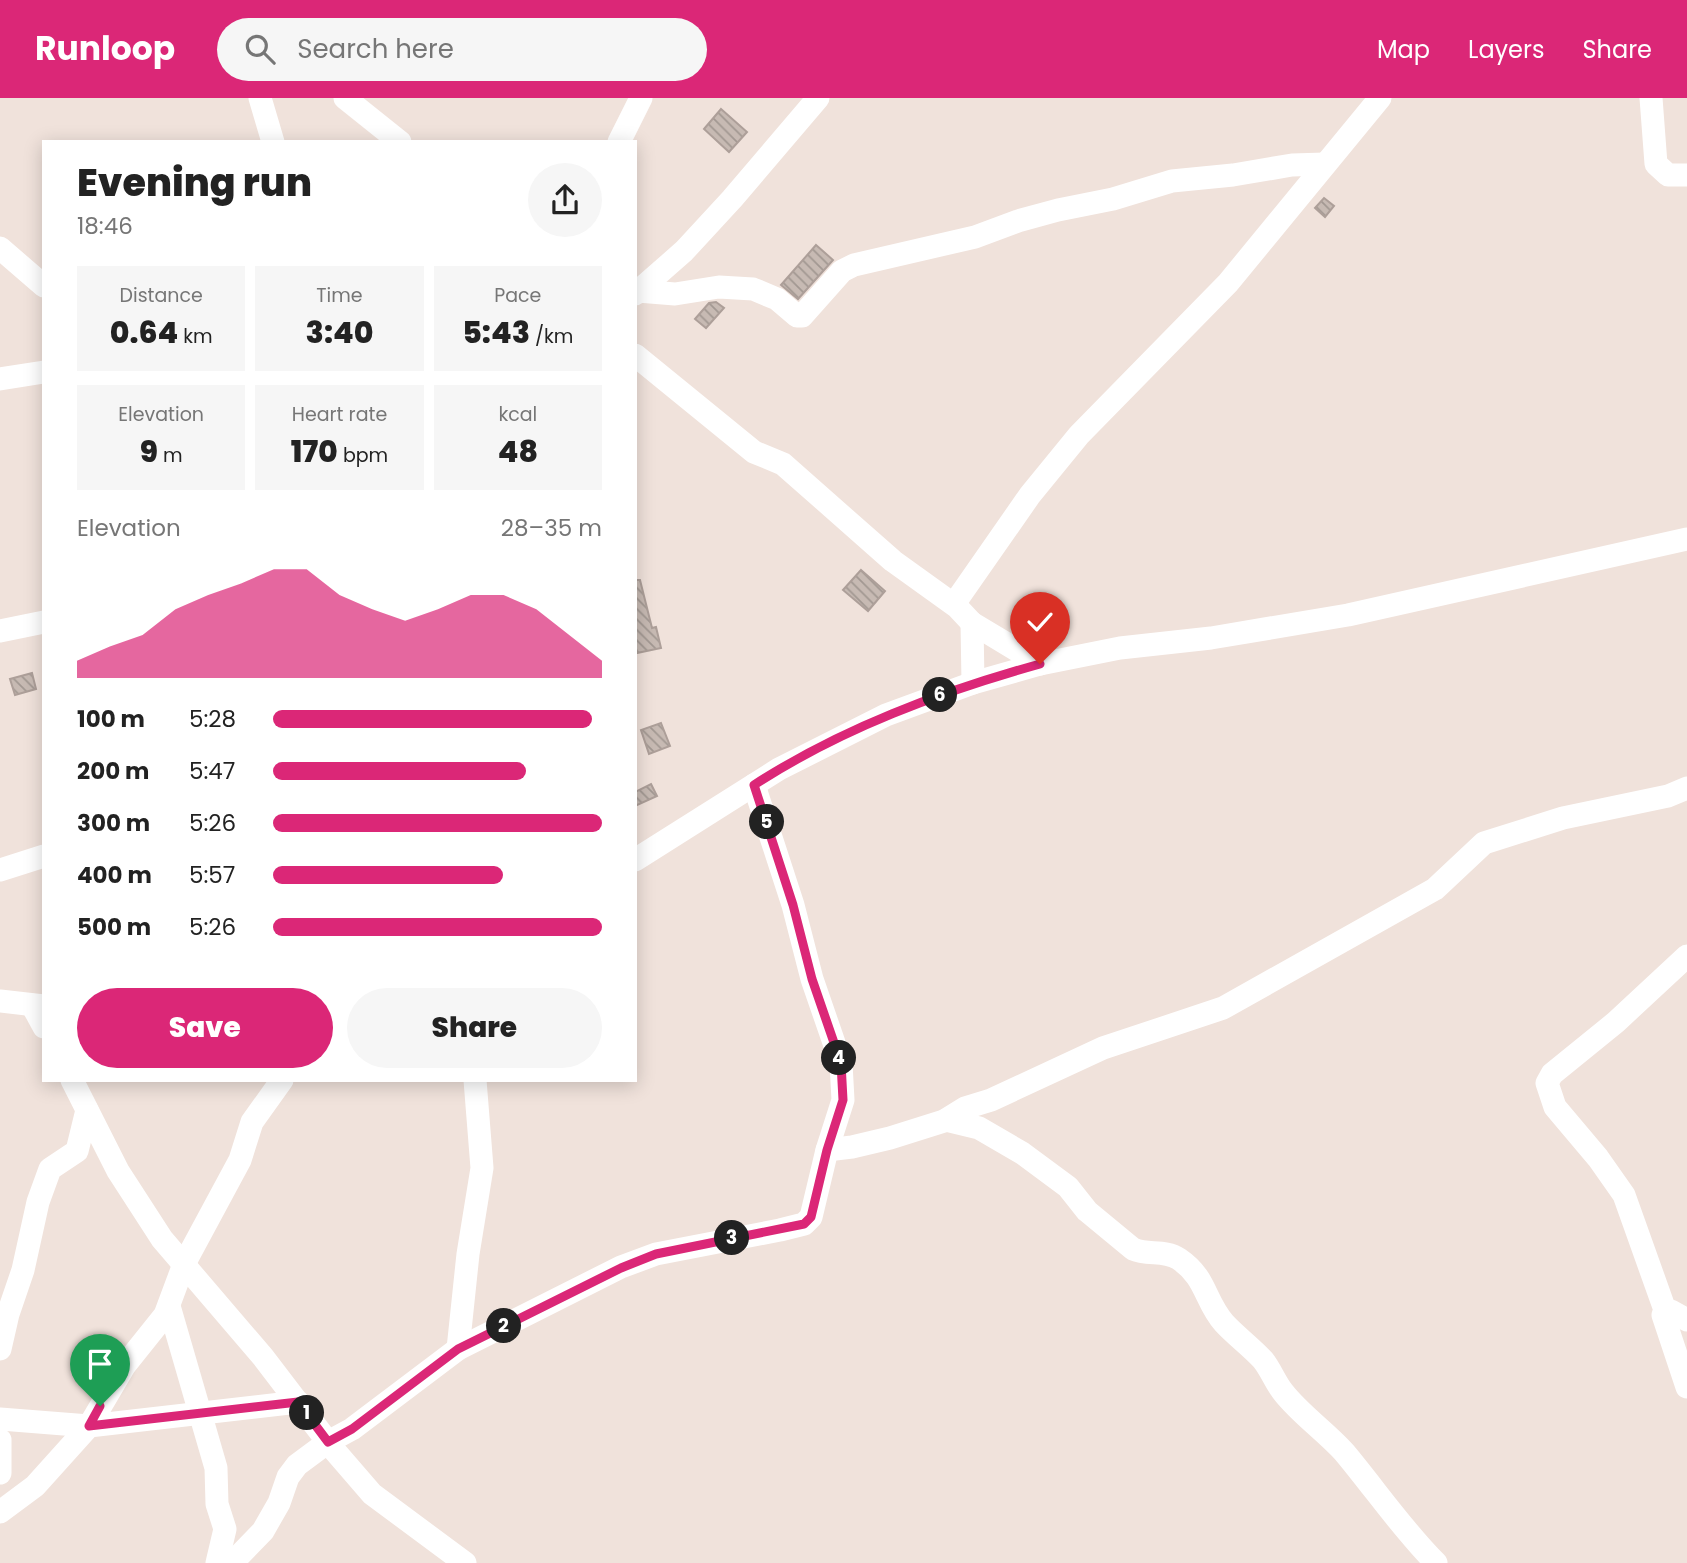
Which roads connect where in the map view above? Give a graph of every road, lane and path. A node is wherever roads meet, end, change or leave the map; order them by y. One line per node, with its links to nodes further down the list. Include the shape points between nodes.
1 (260, 98): 8 (street)
2 (345, 98): 7 (street)
3 (641, 98): 9 (street)
4 (818, 98): 14 (street, via 684,251)
5 (1380, 98): 10 (street)
6 (1651, 98): 11 (street, via 1656,164 1668,175)
7 (386, 139)
8 (271, 140)
9 (621, 140)
10 (1325, 164): 14 (street, via 1172,181 1018,221 975,237 854,265 842,271 802,316 753,289); 19 (street, via 1228,283 1079,435 1030,495)
11 (1687, 175)
12 (0, 248): 13 (street)
13 (42, 284)
14 (637, 293)
15 (640, 368): 19 (street, via 754,452 783,464 893,561)
16 (42, 372): 17 (street)
17 (0, 379)
18 (1687, 539): 23 (street, via 1348,615)
19 (954, 604): 21 (street)
20 (42, 622): 22 (street)
21 (972, 623): 23 (street); 24 (street)
22 (0, 631)
23 (1040, 664): 24 (street)
24 (973, 683): 25 (street, via 886,715)
25 (754, 785): 28 (street); 38 (street, via 841,1063 843,1100)
26 (1687, 788): 37 (street, via 1484,843 1435,889 1223,1008 1103,1048)
27 (42, 857): 29 (street)
28 (637, 859)
29 (0, 870)
30 (1687, 956): 41 (street, via 1547,1083 1555,1107 1624,1195)
31 (0, 1000): 32 (street)
32 (38, 1005)
33 (73, 1082): 36 (street)
34 (281, 1082): 39 (street, via 252,1122 240,1160)
35 (473, 1082): 44 (street, via 482,1168)
36 (87, 1110): 39 (street, via 118,1171); 43 (street, via 77,1151 50,1169)
37 (946, 1120): 38 (street, via 890,1138); 57 (street, via 979,1128 1022,1153 1068,1188 1087,1211 1133,1249 1165,1252 1193,1269 1215,1312 1261,1358 1283,1391 1342,1450)
38 (827, 1150): 44 (street, via 811,1217 804,1224 656,1254)
39 (184, 1264): 40 (street); 46 (street)
40 (169, 1306): 47 (street); 49 (street, via 139,1344)
41 (1665, 1310): 42 (street); 45 (street)
42 (1687, 1320)
43 (0, 1349)
44 (458, 1349): 51 (street)
45 (1687, 1387)
46 (298, 1402): 47 (street); 51 (street)
47 (202, 1413): 49 (street); 54 (street, via 216,1468 217,1504 226,1529)
48 (0, 1419): 49 (street)
49 (89, 1426): 53 (street, via 35,1486)
50 (0, 1440): 52 (street)
51 (328, 1442): 55 (street, via 297,1465 263,1531); 56 (street, via 372,1494)
52 (0, 1473)
53 (0, 1512)
54 (218, 1563)
55 (232, 1563)
56 (465, 1563)
57 (1436, 1563)

